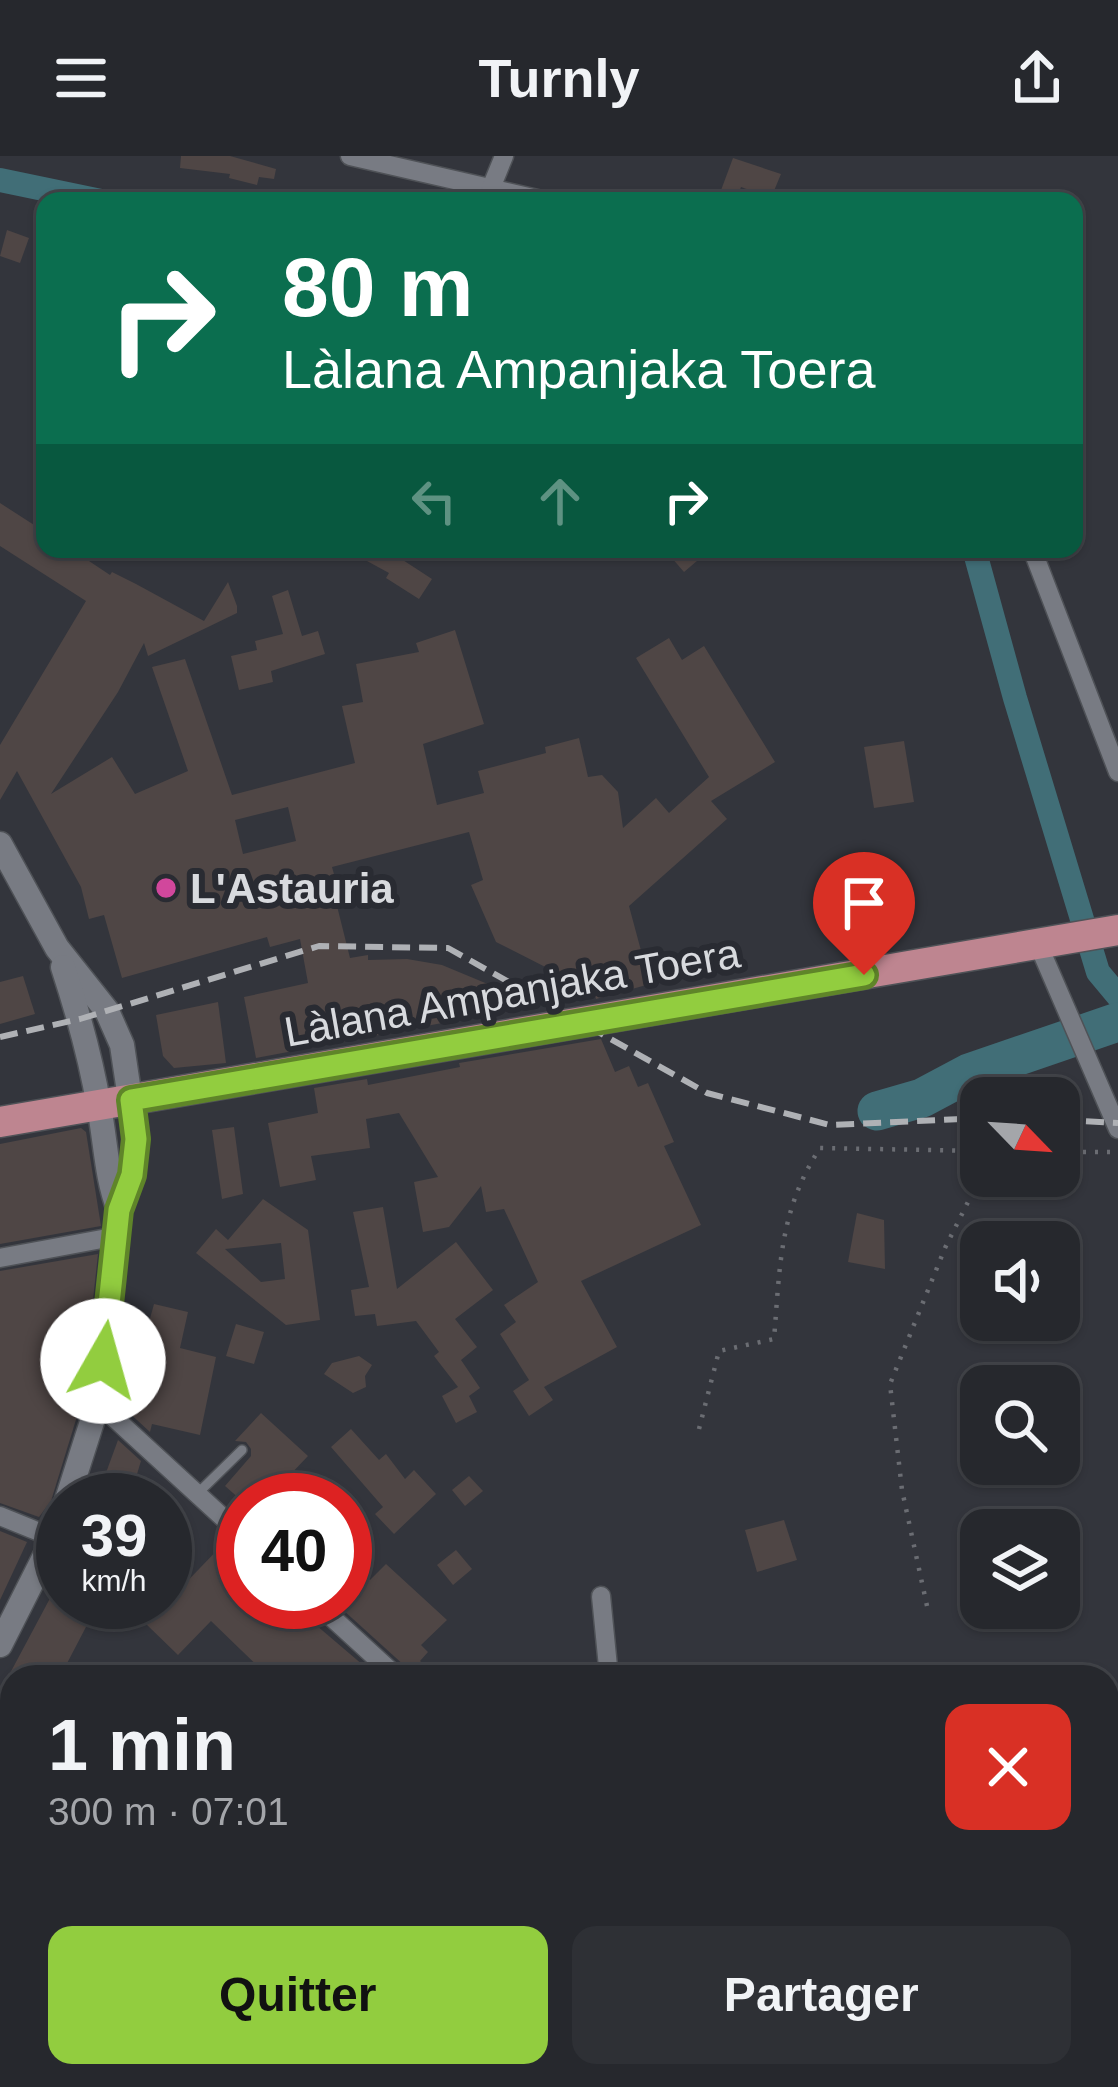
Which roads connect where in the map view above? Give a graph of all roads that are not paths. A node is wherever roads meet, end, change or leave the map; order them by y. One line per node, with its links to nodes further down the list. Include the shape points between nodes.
1 (350, 156): 3 (street)
2 (504, 156): 3 (street)
3 (491, 188): 4 (street)
4 (508, 192)
5 (1035, 558): 6 (street)
6 (1118, 772)
7 (0, 844): 10 (street)
8 (1118, 930): 9 (main road, Làlana Ampanjaka Toera)
9 (1051, 942): 11 (main road, Làlana Ampanjaka Toera); 14 (street, via 1070,1014)
10 (57, 948): 11 (street, via 107,1012); 12 (street)
11 (131, 1100): 12 (main road, Làlana Ampanjaka Toera); 15 (street, via 136,1139)
12 (99, 1103): 13 (main road, Làlana Ampanjaka Toera); 15 (street)
13 (0, 1122)
14 (1118, 1129)
15 (118, 1223): 16 (street); 17 (street)
16 (0, 1258)
17 (98, 1403): 19 (street); 20 (street)
18 (242, 1450): 20 (lane)
19 (76, 1473)
20 (197, 1494): 21 (street)
21 (216, 1511)
22 (0, 1516): 23 (street)
23 (36, 1531)
24 (36, 1574): 27 (street)
25 (602, 1596): 29 (street)
26 (345, 1629): 28 (street)
27 (0, 1645)
28 (384, 1665)
29 (608, 1665)

